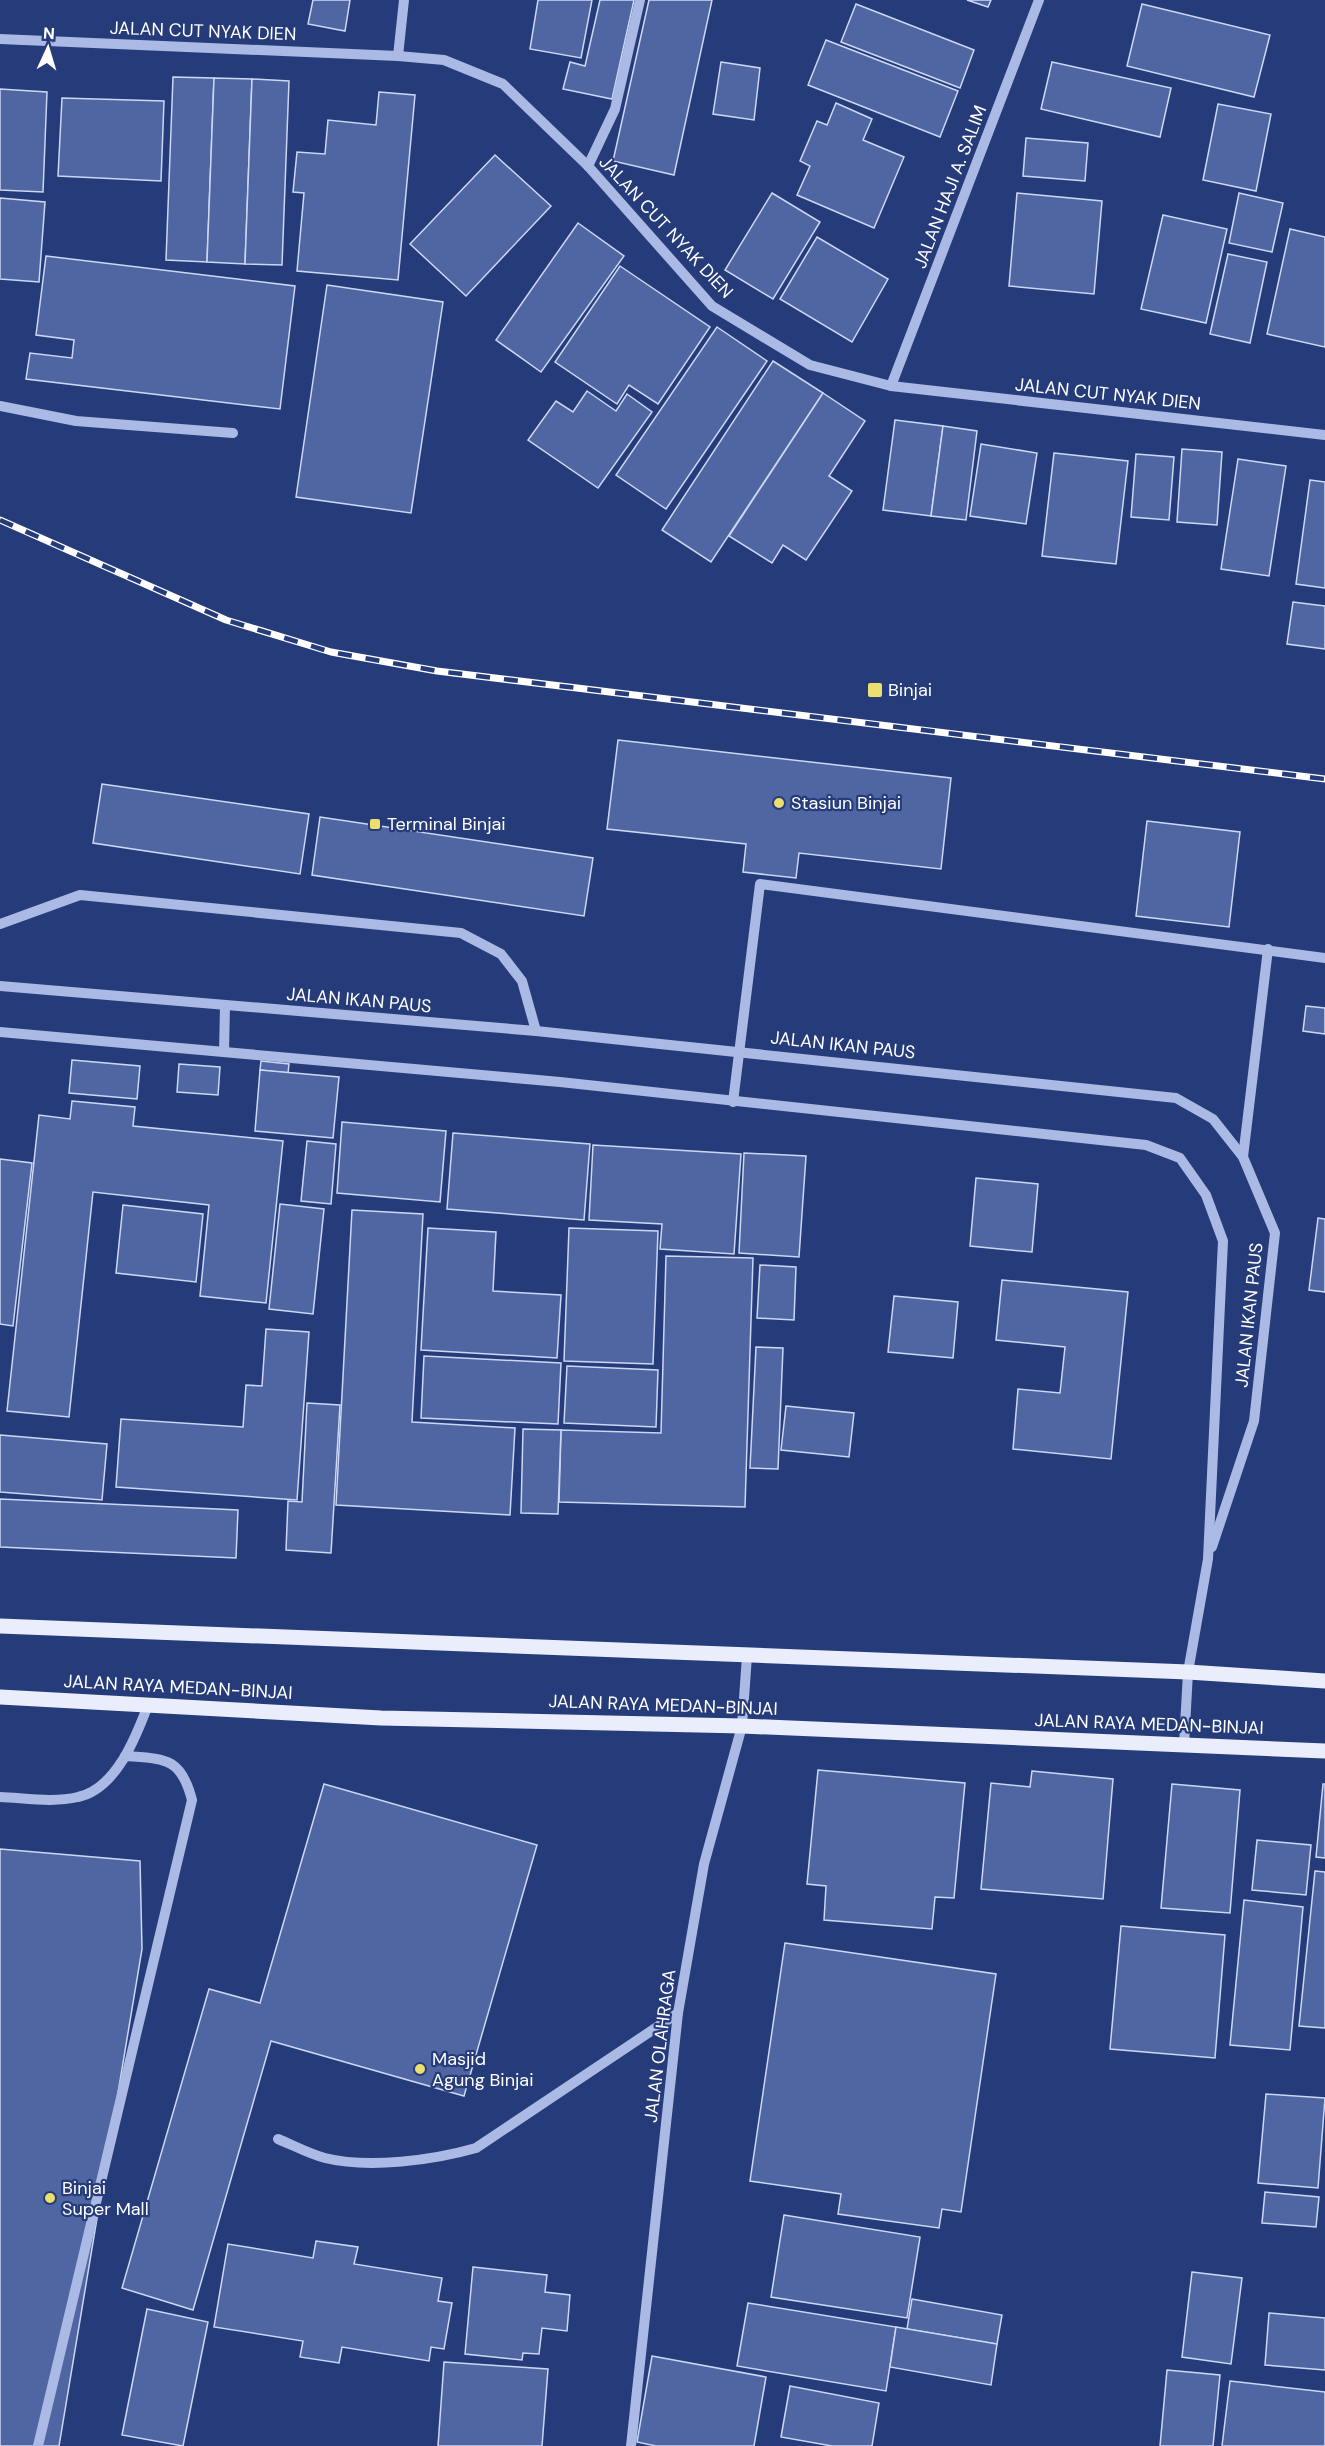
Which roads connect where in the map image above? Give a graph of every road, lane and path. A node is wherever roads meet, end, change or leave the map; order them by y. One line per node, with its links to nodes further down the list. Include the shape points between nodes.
1 (404, 0): 5 (street)
2 (640, 0): 6 (street, via 615,109)
3 (1039, 0): 7 (street, JALAN HAJI A. SALIM)
4 (0, 39): 5 (street, JALAN CUT NYAK DIEN)
5 (398, 56): 6 (street, JALAN CUT NYAK DIEN, via 444,60 503,84)
6 (588, 166): 7 (street, JALAN CUT NYAK DIEN, via 712,306 810,365)
7 (891, 386): 10 (street, JALAN CUT NYAK DIEN)
8 (0, 406): 9 (street, via 76,421)
9 (233, 433)
10 (1325, 435)
11 (0, 924): 16 (street, via 80,895 462,933 501,954 522,981)
12 (1268, 949): 13 (street); 18 (street, via 760,884); 21 (street)
13 (1325, 958)
14 (0, 986): 15 (street, JALAN IKAN PAUS)
15 (225, 1006): 16 (street, JALAN IKAN PAUS); 19 (street)
16 (536, 1031): 18 (street, JALAN IKAN PAUS)
17 (0, 1032): 19 (street, JALAN IKAN PAUS)
18 (740, 1051): 20 (street); 21 (street, JALAN IKAN PAUS, via 1176,1098 1213,1119)
19 (224, 1052): 20 (street, JALAN IKAN PAUS)
20 (733, 1102): 22 (street, JALAN IKAN PAUS, via 1146,1145 1180,1158 1206,1196 1223,1241)
21 (1243, 1157): 22 (street, JALAN IKAN PAUS, via 1275,1233 1254,1421)
22 (1208, 1559): 25 (street, JALAN IKAN PAUS)
23 (0, 1626): 24 (main road)
24 (747, 1656): 25 (main road); 29 (street, JALAN OLAHRAGA)
25 (1188, 1672): 26 (main road); 30 (street, JALAN IKAN PAUS)
26 (1325, 1681)
27 (0, 1697): 28 (main road, JALAN RAYA MEDAN-BINJAI)
28 (148, 1705): 29 (main road, JALAN RAYA MEDAN-BINJAI, via 381,1718); 32 (street)
29 (742, 1726): 30 (main road, JALAN RAYA MEDAN-BINJAI); 34 (street, JALAN OLAHRAGA, via 704,1864)
30 (1184, 1745): 31 (main road, JALAN RAYA MEDAN-BINJAI)
31 (1325, 1751)
32 (125, 1756): 33 (street, via 110,1778 80,1797); 36 (street, via 167,1760 186,1777 192,1800)
33 (0, 1797)
34 (678, 2013): 35 (street, via 476,2148 443,2158 366,2162 326,2158); 37 (street, JALAN OLAHRAGA)
35 (278, 2139)
36 (38, 2446)
37 (631, 2446)

